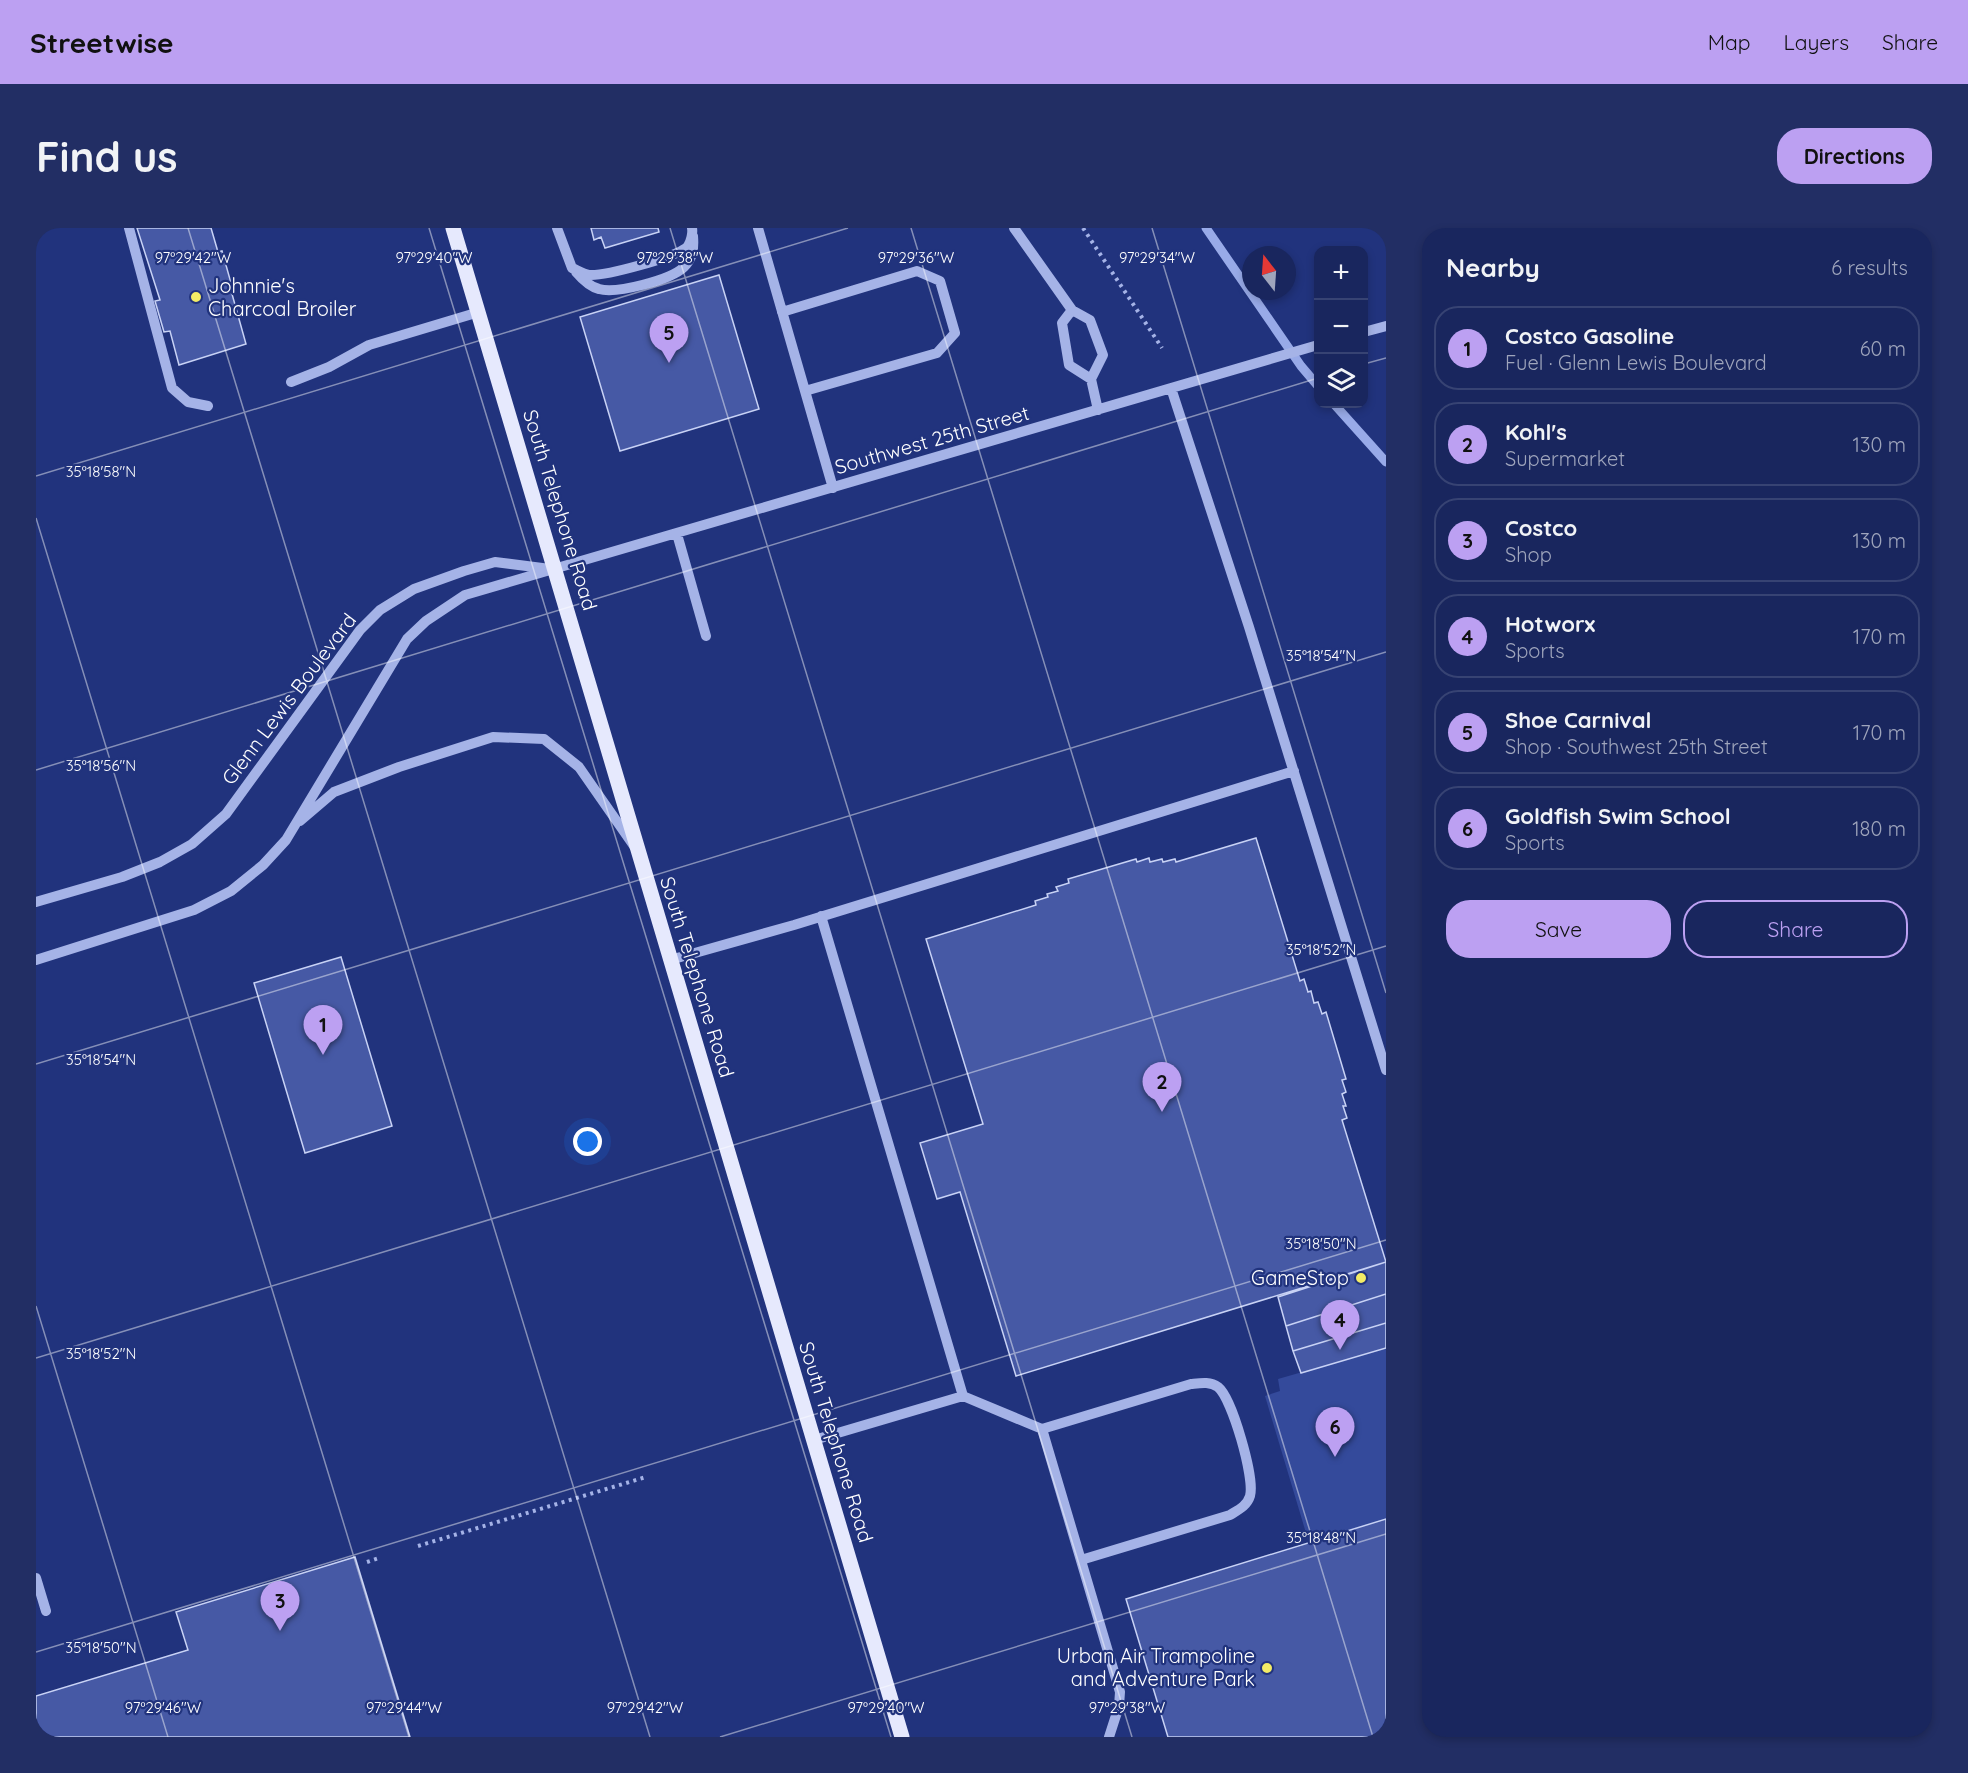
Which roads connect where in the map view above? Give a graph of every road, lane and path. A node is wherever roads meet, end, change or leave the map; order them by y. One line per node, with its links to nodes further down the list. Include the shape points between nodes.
1 (129, 228): 20 (street, via 172,388 188,402)
2 (453, 228): 10 (main road, South Telephone Road)
3 (558, 228): 8 (street)
4 (758, 228): 11 (street)
5 (1014, 228): 9 (street)
6 (1083, 228): 15 (path)
7 (692, 230): 8 (street, via 687,246 675,254 616,272 588,275); 8 (street, via 694,250 686,265 677,273 656,280 615,291 597,289)
8 (572, 268)
9 (1072, 310): 16 (street, via 1090,320 1103,355); 16 (street, via 1062,323 1069,365)
10 (479, 312): 17 (street, via 369,345); 24 (main road, South Telephone Road)
11 (782, 312): 19 (street); 19 (street, via 917,271 940,281 952,322 955,333 937,353)
12 (1386, 326): 13 (street)
13 (1368, 331)
14 (1314, 346): 18 (street, Southwest 25th Street)
15 (1162, 348)
16 (1091, 379): 21 (street)
17 (291, 382)
18 (1172, 388): 21 (street, Southwest 25th Street); 26 (street)
19 (805, 391): 22 (street)
20 (208, 406)
21 (1098, 410): 22 (street, Southwest 25th Street)
22 (833, 488): 23 (street, Southwest 25th Street)
23 (678, 534): 24 (street, Southwest 25th Street); 25 (street)
24 (556, 570): 27 (street, via 465,595 420,627 408,639); 28 (main road, South Telephone Road); 29 (street, Glenn Lewis Boulevard, via 495,562 414,589 380,610 360,630 226,813 192,844 160,862)
25 (706, 636)
26 (1294, 771): 30 (street); 33 (street)
27 (293, 827): 28 (street, via 334,792 399,767 493,737 544,739 579,767); 31 (street, via 263,865 231,891 152,925)
28 (638, 852): 32 (main road, South Telephone Road)
29 (36, 902)
30 (821, 916): 32 (street); 34 (street)
31 (36, 960)
32 (670, 960): 36 (main road, South Telephone Road)
33 (1386, 1070)
34 (963, 1396): 35 (street); 36 (street)
35 (1042, 1429): 40 (street); 40 (street, via 1204,1382 1226,1395 1250,1470 1250,1499 1230,1515)
36 (814, 1440): 44 (main road, South Telephone Road)
37 (646, 1477): 38 (path)
38 (418, 1546)
39 (380, 1558): 41 (path)
40 (1081, 1560): 45 (street, via 1120,1692)
41 (367, 1562)
42 (36, 1578): 43 (street)
43 (46, 1611)
44 (902, 1737)
45 (1109, 1737)

